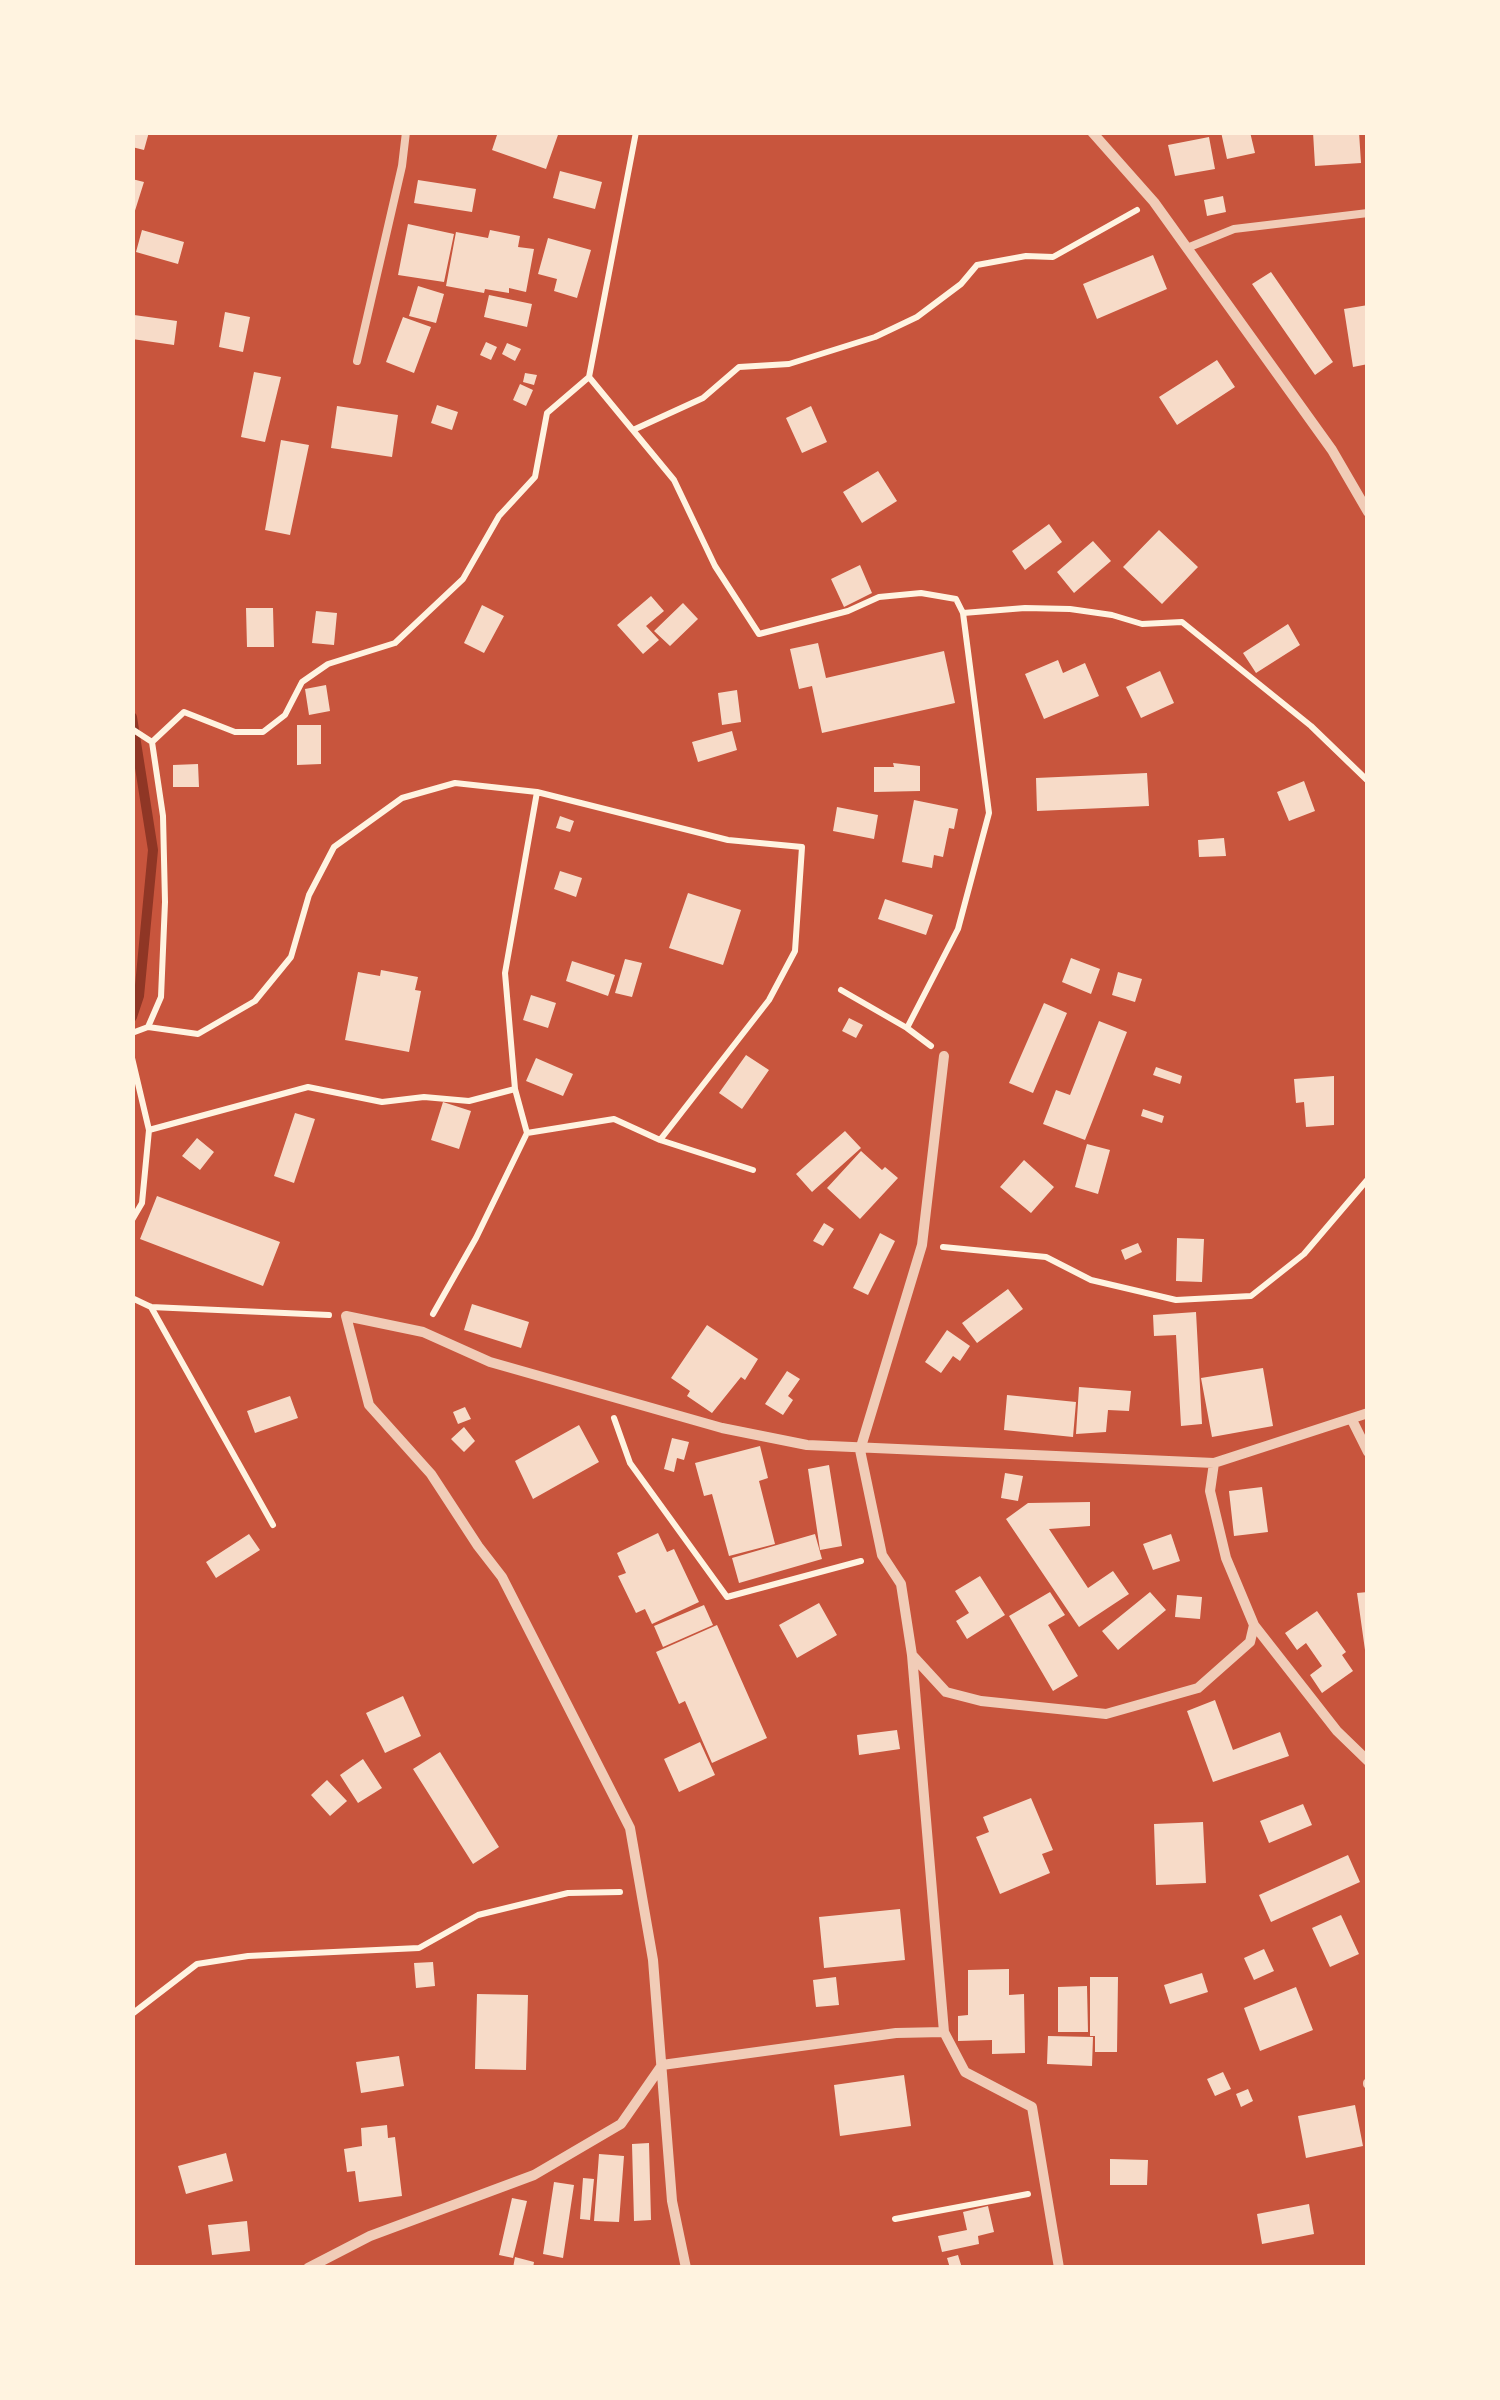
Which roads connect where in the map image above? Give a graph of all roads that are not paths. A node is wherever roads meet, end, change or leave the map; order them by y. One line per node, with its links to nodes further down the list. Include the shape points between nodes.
1 (406, 132): 5 (lane)
2 (1092, 132): 4 (street)
3 (1368, 213): 4 (lane, via 1234,229)
4 (1186, 248): 6 (street, via 1332,450)
5 (358, 360)
6 (1368, 512)
7 (944, 1056): 10 (street, via 922,1245)
8 (1368, 1413): 9 (street)
9 (1352, 1420): 11 (street); 12 (street)
10 (860, 1450): 12 (street); 14 (street, via 882,1555 901,1584); 17 (street, via 722,1428 490,1362 423,1332 346,1316 369,1405 431,1474 502,1576 630,1828 653,1960)
11 (1368, 1452)
12 (1214, 1463): 13 (street, via 1210,1491 1226,1558)
13 (1254, 1625): 14 (street, via 1250,1642 1198,1688 1106,1714 946,1692); 15 (street)
14 (912, 1655): 16 (street)
15 (1368, 1762)
16 (944, 2032): 17 (street, via 896,2032); 20 (street, via 966,2072 1032,2107)
17 (662, 2064): 18 (street, via 621,2124 534,2176 370,2236); 19 (street, via 672,2200)
18 (308, 2268)
19 (686, 2268)
20 (1059, 2268)

